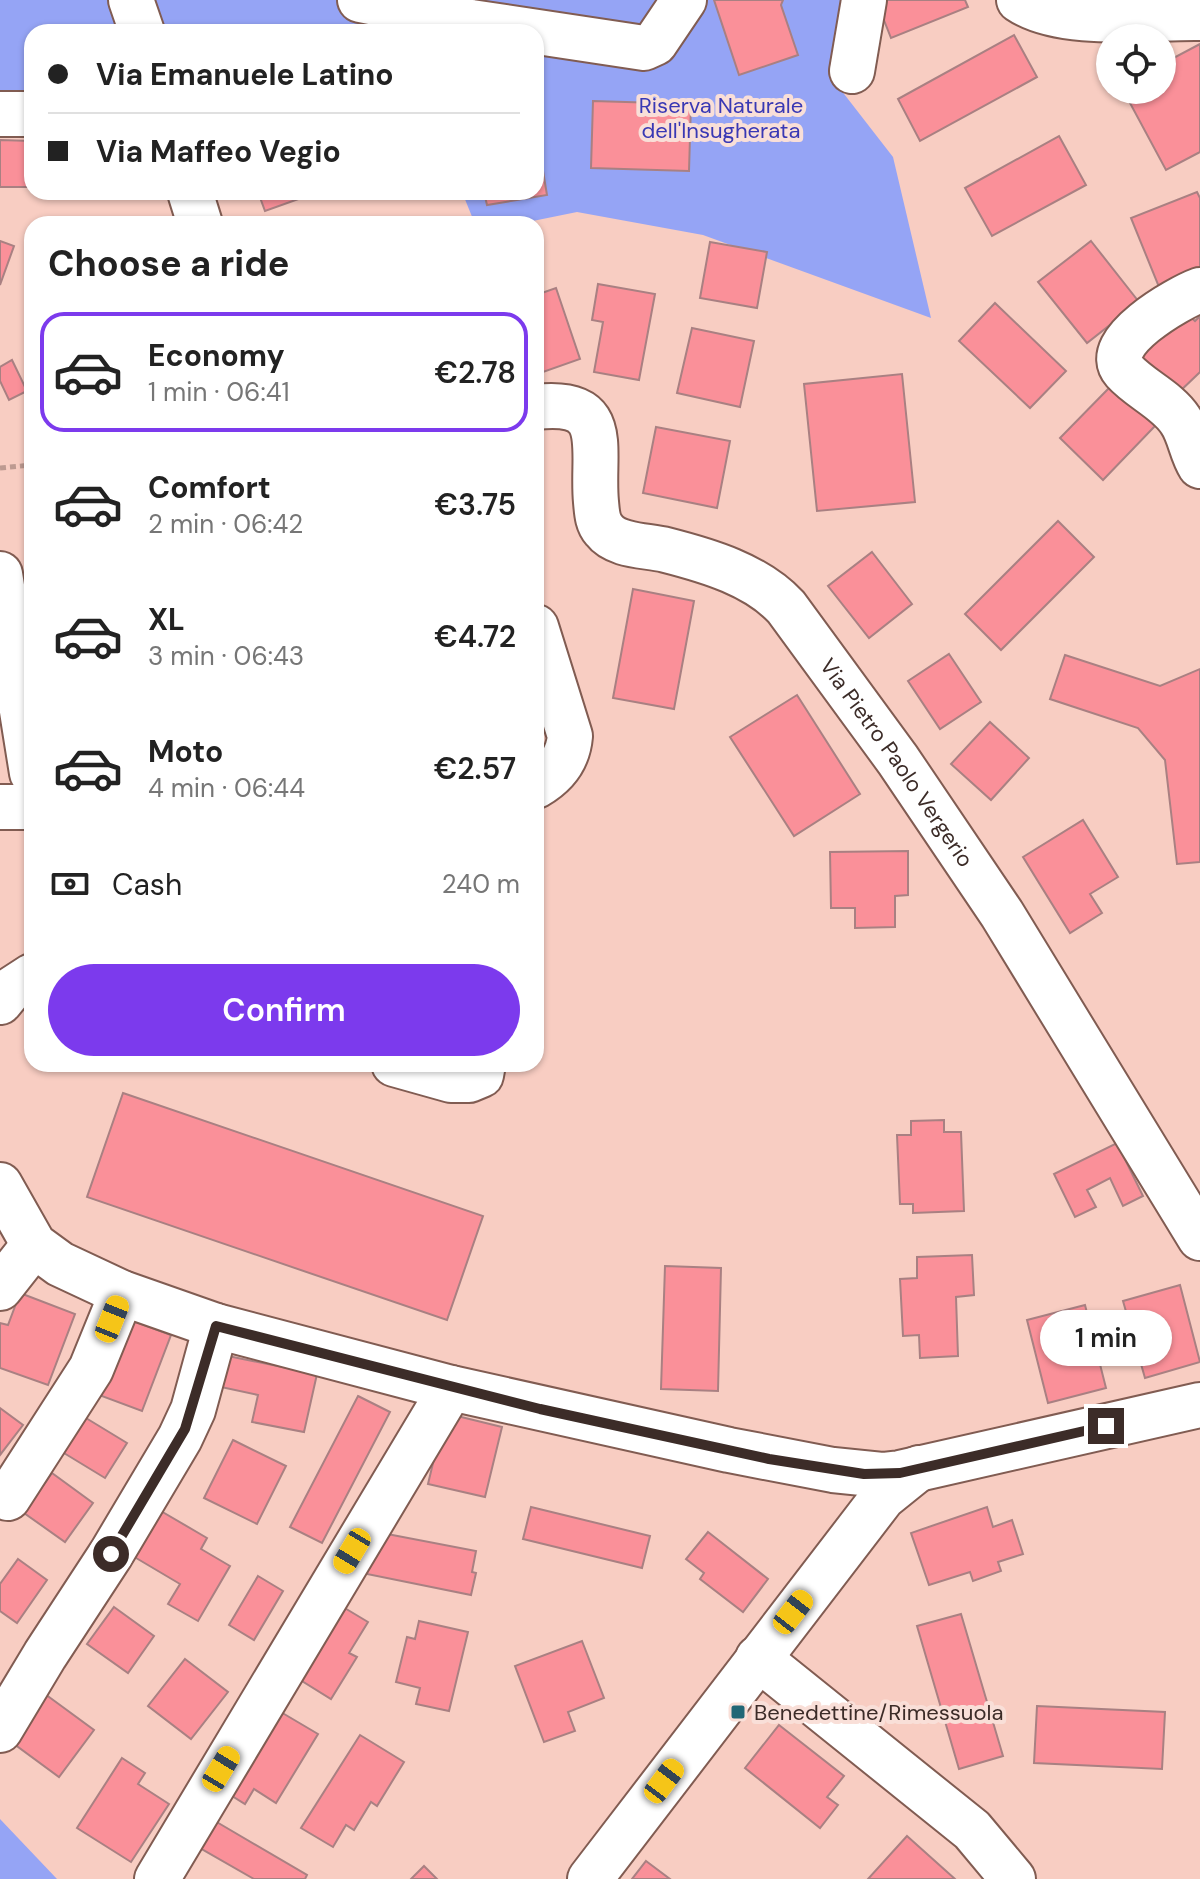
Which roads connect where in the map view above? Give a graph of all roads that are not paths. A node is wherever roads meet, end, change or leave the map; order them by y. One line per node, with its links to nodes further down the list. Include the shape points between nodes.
1 (131, 0): 7 (street)
2 (360, 0): 8 (street)
3 (684, 0): 9 (street, via 655,43 644,48)
4 (864, 0): 10 (street)
5 (1019, 0): 6 (street, via 1045,13 1079,17)
6 (1200, 18)
7 (139, 24)
8 (484, 24)
9 (544, 33)
10 (852, 71)
11 (0, 114): 12 (street)
12 (24, 114)
13 (1200, 290): 15 (street, via 1130,335 1117,356 1122,369 1180,419)
14 (544, 407): 27 (street, Via Pietro Paolo Vergerio, via 568,407 591,422 598,519 607,534 725,569 768,589 786,607 1002,914)
15 (1200, 466)
16 (0, 574): 18 (street)
17 (544, 653): 19 (street, via 570,736 558,769)
18 (24, 723)
19 (544, 780)
20 (0, 807): 21 (street)
21 (24, 807)
22 (24, 981): 23 (street)
23 (0, 1002)
24 (426, 1072): 25 (street, via 457,1080 478,1078)
25 (483, 1072)
26 (0, 1185): 28 (street)
27 (1200, 1238)
28 (34, 1245): 29 (street); 30 (street)
29 (0, 1288)
30 (122, 1293): 31 (street); 35 (street, via 91,1369)
31 (216, 1326): 32 (street); 37 (street, via 180,1438)
32 (451, 1388): 34 (street, via 790,1463 882,1475); 38 (street)
33 (1200, 1405): 34 (street)
34 (919, 1468): 36 (street, via 883,1497)
35 (8, 1498)
36 (758, 1658): 39 (street); 40 (street, via 972,1830)
37 (0, 1730)
38 (157, 1879)
39 (590, 1879)
40 (1013, 1879)

